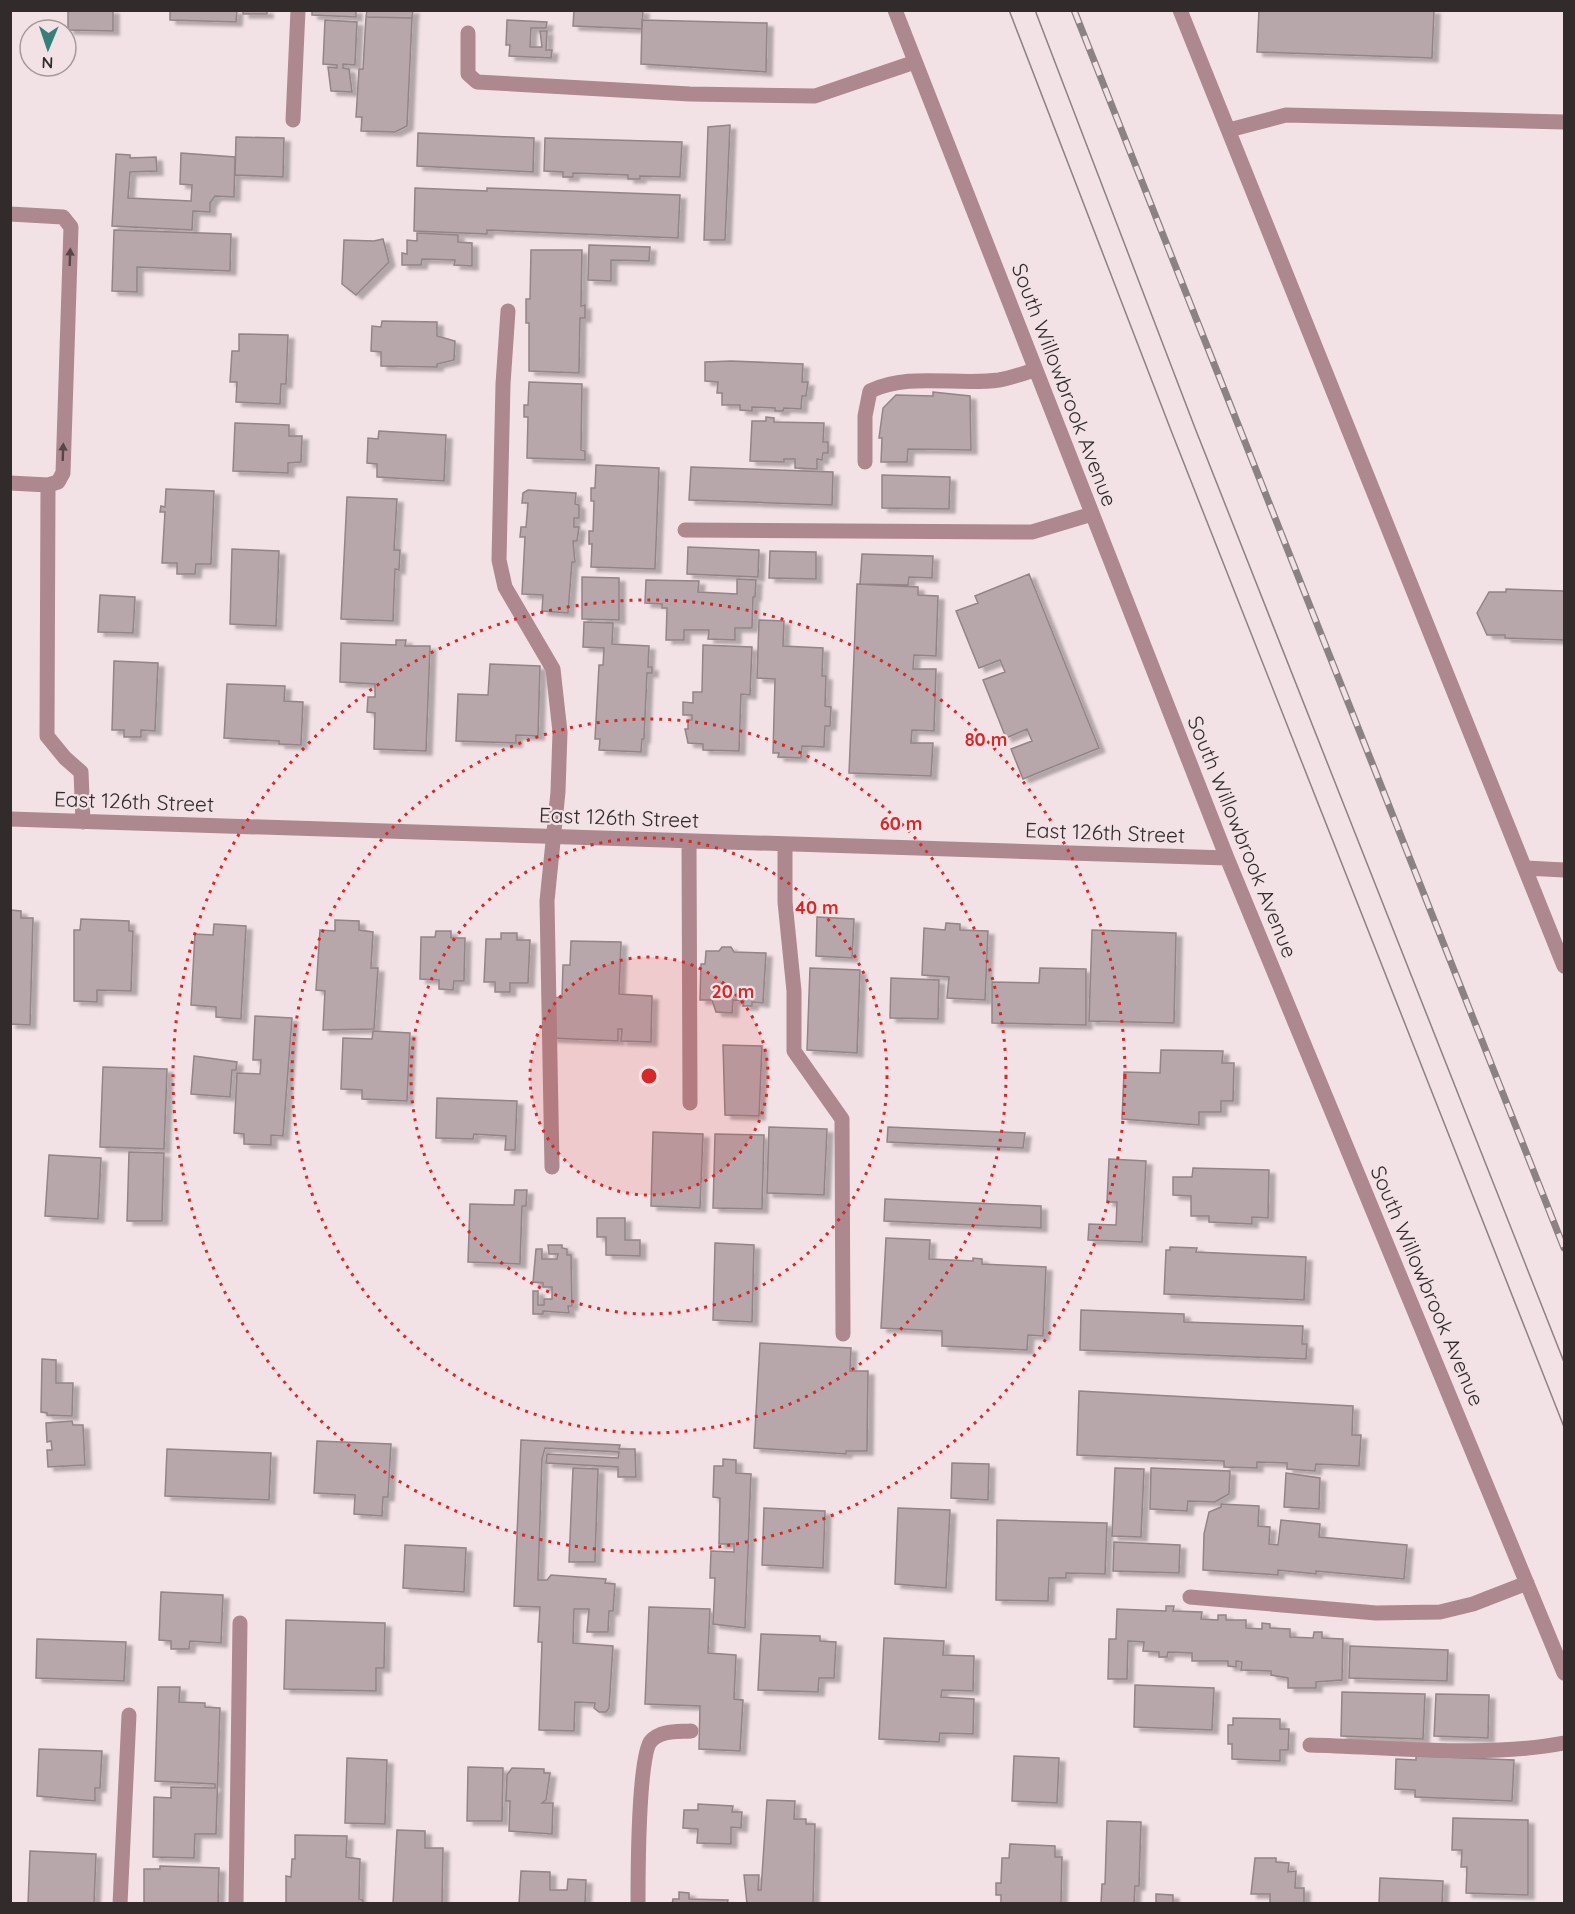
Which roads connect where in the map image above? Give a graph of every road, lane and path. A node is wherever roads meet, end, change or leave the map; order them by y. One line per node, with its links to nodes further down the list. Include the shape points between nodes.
1 (298, 10): 6 (street)
2 (895, 10): 5 (street, South Willowbrook Avenue)
3 (1180, 10): 8 (street)
4 (468, 33): 5 (street, via 468,74 477,82 690,94 815,96)
5 (915, 62): 11 (street, South Willowbrook Avenue)
6 (293, 120)
7 (1564, 122): 8 (street, via 1286,115)
8 (1228, 130): 23 (street)
9 (10, 214): 14 (street, one-way to 9, via 58,482 63,473 71,227 63,217)
10 (508, 311): 19 (street, via 499,560 505,587 553,669 560,732)
11 (1035, 370): 12 (street, via 1000,380 907,381 883,384 870,391 865,416); 15 (street, South Willowbrook Avenue)
12 (865, 462)
13 (10, 483): 14 (street)
14 (48, 485): 18 (street, via 47,736 81,772)
15 (1092, 514): 16 (street, via 1032,532); 22 (street, South Willowbrook Avenue)
16 (685, 530)
17 (10, 819): 18 (street, East 126th Street)
18 (83, 822): 19 (street, East 126th Street)
19 (554, 837): 20 (street, East 126th Street); 27 (street, via 547,901)
20 (689, 841): 21 (street, East 126th Street); 26 (street)
21 (785, 844): 22 (street, East 126th Street); 28 (street, via 794,1051 842,1119)
22 (1227, 858): 29 (street, South Willowbrook Avenue)
23 (1526, 868): 24 (street); 25 (street)
24 (1564, 870)
25 (1564, 966)
26 (690, 1103)
27 (552, 1167)
28 (843, 1334)
29 (1527, 1583): 30 (street, via 1440,1612 1377,1613); 32 (street, South Willowbrook Avenue)
30 (1191, 1597)
31 (240, 1623): 38 (street)
32 (1564, 1673)
33 (129, 1714): 37 (street)
34 (691, 1731): 39 (street, via 660,1734 649,1742 642,1797)
35 (1564, 1743): 36 (street, via 1532,1749)
36 (1310, 1744)
37 (120, 1904)
38 (236, 1904)
39 (638, 1904)

